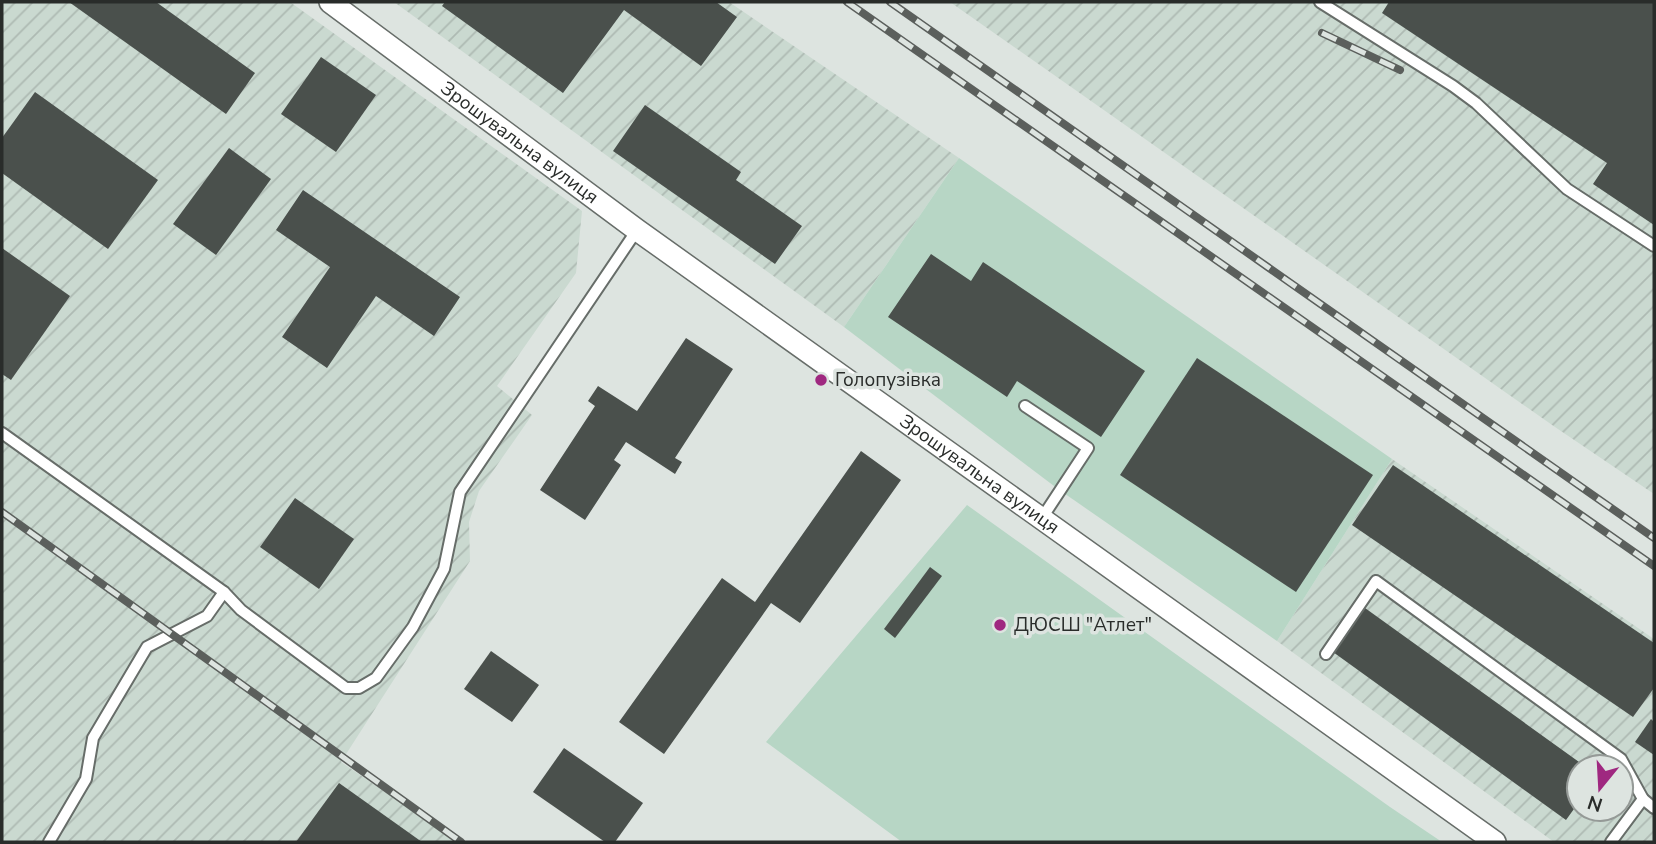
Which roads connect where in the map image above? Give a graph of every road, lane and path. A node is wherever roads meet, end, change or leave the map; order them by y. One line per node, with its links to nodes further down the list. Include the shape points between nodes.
1 (330, 2): 3 (street, Зрошувальна вулиця)
2 (1320, 2): 4 (lane, via 1453,86 1559,183)
3 (637, 230): 7 (street, Зрошувальна вулиця); 8 (lane, via 460,492 444,569 413,627 376,678 359,688 346,688 241,610)
4 (1654, 246)
5 (1026, 406): 7 (lane, via 1088,448)
6 (2, 433): 8 (lane)
7 (1041, 518): 13 (street, Зрошувальна вулиця)
8 (224, 592): 12 (lane, via 207,616 147,646 93,738 86,779)
9 (1326, 654): 10 (lane, via 1376,581 1621,759)
10 (1643, 799): 11 (lane); 14 (lane)
11 (1654, 808)
12 (49, 842)
13 (1495, 842)
14 (1611, 842)

